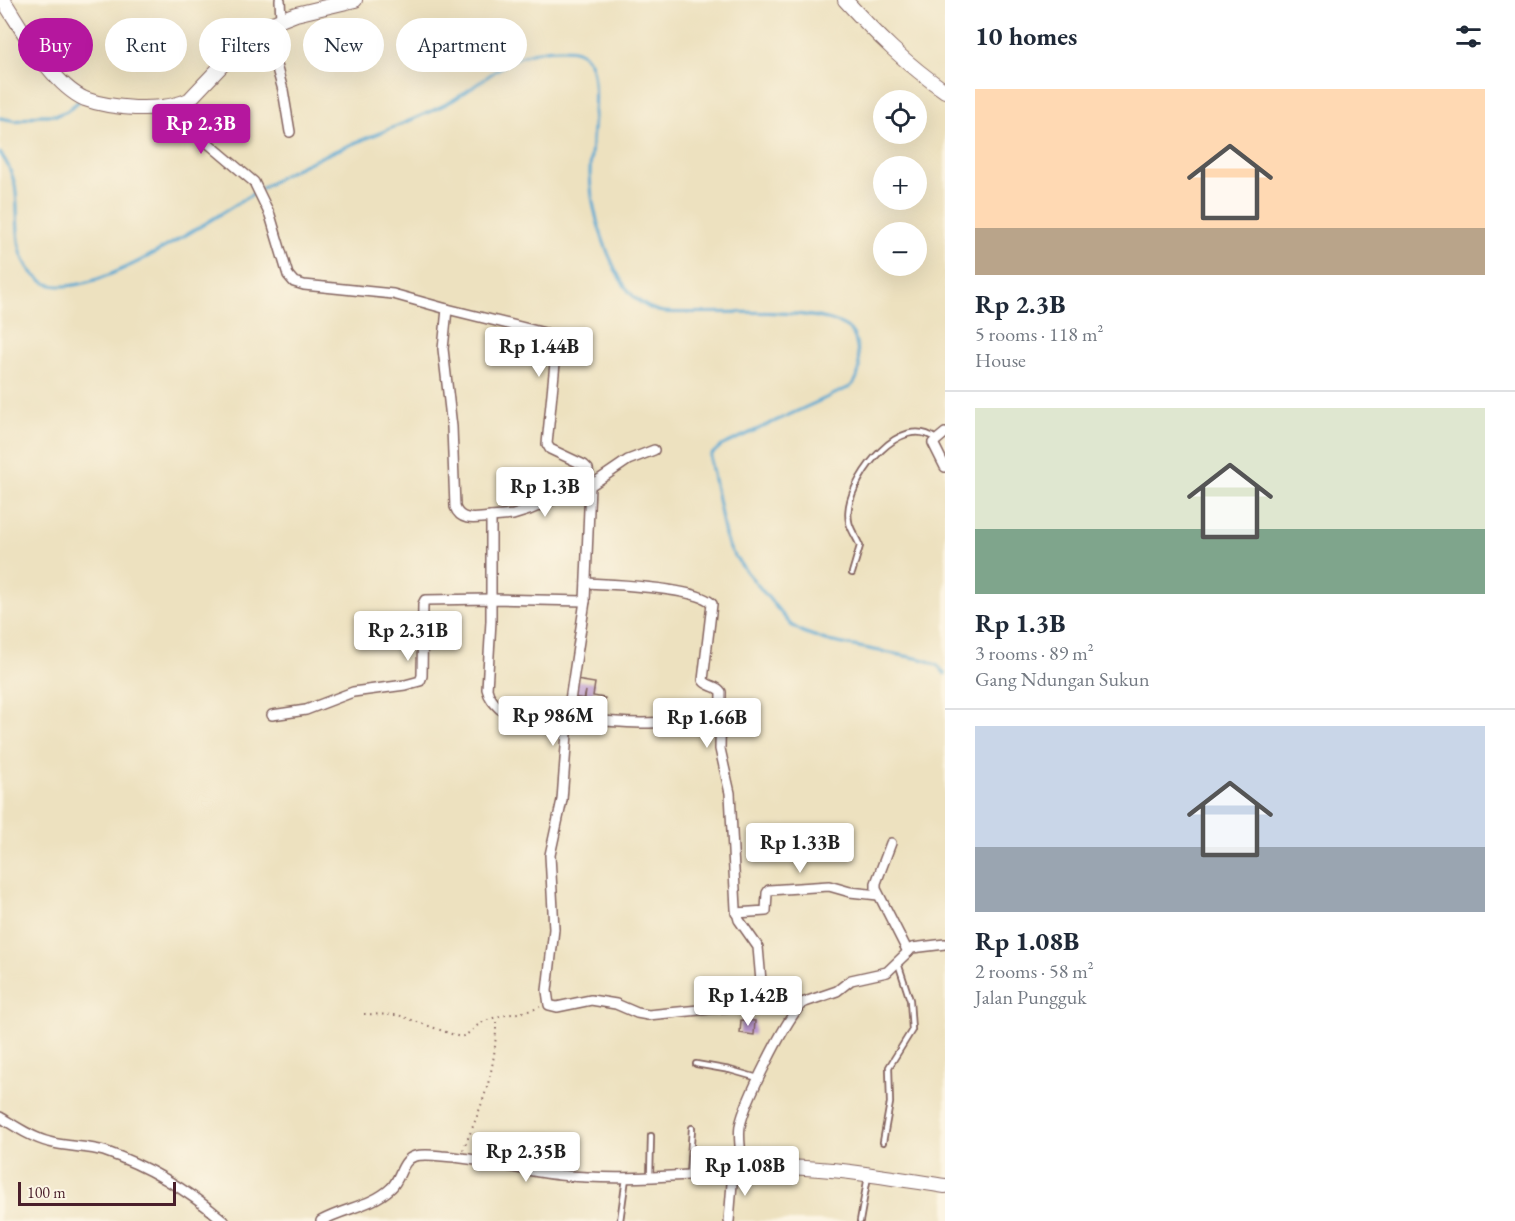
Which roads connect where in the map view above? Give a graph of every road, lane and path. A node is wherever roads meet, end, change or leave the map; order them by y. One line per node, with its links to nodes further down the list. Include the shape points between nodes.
1 (3, 0): 10 (street, via 55,75 79,96 111,106 159,109)
2 (280, 0): 5 (street)
3 (355, 0): 6 (street)
4 (850, 5): 9 (street, via 895,53)
5 (273, 18)
6 (289, 18)
7 (215, 72): 10 (street)
8 (280, 72): 11 (street)
9 (945, 91)
10 (178, 105): 12 (street, via 202,138 254,182 294,282 393,294)
11 (290, 132)
12 (447, 309): 17 (street, via 554,335 557,343 547,444 550,449 580,461 588,469); 18 (street, via 443,349 452,427 455,507 464,518)
13 (945, 433): 14 (street)
14 (936, 439): 16 (street, via 934,447); 19 (lane, via 920,432 897,438 864,471 849,508 850,530 860,546)
15 (654, 450): 17 (street, via 620,464)
16 (945, 467)
17 (590, 486): 18 (street, via 529,510); 20 (street)
18 (491, 517): 21 (street)
19 (852, 573)
20 (586, 583): 22 (street); 25 (street, via 657,588 711,601 702,680 721,691)
21 (491, 599): 22 (street); 23 (street, via 423,601 420,681 353,692 306,710); 24 (street, via 489,696 500,709)
22 (585, 602): 24 (street)
23 (272, 715)
24 (568, 718): 25 (street, via 642,723); 32 (street, via 563,794 550,855 554,929)
25 (721, 719): 28 (street)
26 (891, 843): 27 (street, via 876,883)
27 (878, 895): 28 (street, via 829,886 769,890 766,911); 30 (street)
28 (736, 914): 34 (street, via 758,946)
29 (945, 944): 30 (street, via 921,946)
30 (908, 952): 31 (street)
31 (898, 963): 33 (street, via 887,972 851,980 838,991); 42 (lane, via 910,1000 912,1030 889,1067 890,1103)
32 (548, 1003): 34 (street, via 557,1007 591,1000 645,1015); 36 (path)
33 (802, 1003): 34 (street); 38 (street)
34 (763, 1004)
35 (364, 1014): 36 (path, via 398,1015 460,1037 467,1036 481,1022)
36 (496, 1018): 43 (path, via 491,1076)
37 (696, 1064): 38 (lane)
38 (759, 1079): 44 (street, via 740,1128)
39 (0, 1117): 50 (street, via 47,1142 103,1151 141,1168 202,1202)
40 (692, 1128): 45 (lane)
41 (651, 1136): 48 (lane)
42 (883, 1142)
43 (460, 1157): 47 (street, via 558,1175); 51 (street, via 413,1156 388,1191)
44 (738, 1169): 45 (street); 46 (street, via 773,1167); 53 (street)
45 (689, 1175): 48 (street)
46 (868, 1175): 49 (street); 54 (lane)
47 (626, 1178): 48 (street); 52 (lane)
48 (650, 1178)
49 (945, 1186)
50 (224, 1221)
51 (321, 1221)
52 (620, 1221)
53 (729, 1221)
54 (860, 1221)

